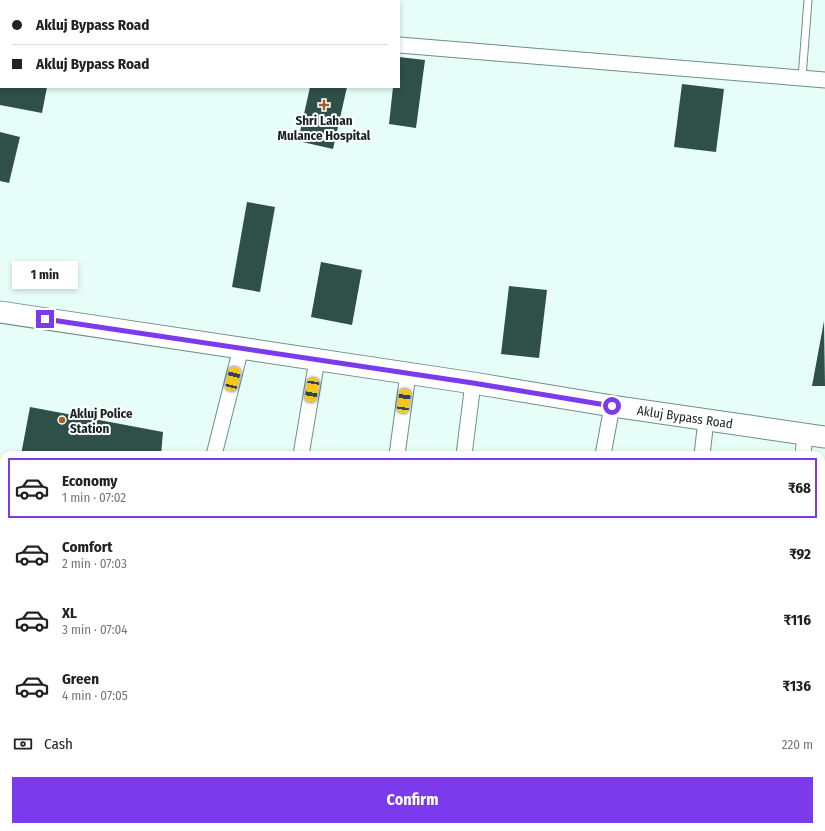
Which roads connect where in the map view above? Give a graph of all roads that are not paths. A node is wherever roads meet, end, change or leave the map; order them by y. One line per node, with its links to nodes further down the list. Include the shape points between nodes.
1 (808, 0): 3 (lane)
2 (400, 45): 3 (street)
3 (802, 78): 4 (street)
4 (825, 80)
5 (0, 312): 6 (main road, Akluj Bypass Road)
6 (241, 348): 7 (main road, Akluj Bypass Road); 13 (street)
7 (317, 360): 8 (main road, Akluj Bypass Road); 14 (street)
8 (408, 374): 9 (main road, Akluj Bypass Road); 15 (street)
9 (473, 383): 10 (main road, Akluj Bypass Road); 16 (street)
10 (612, 406): 11 (main road, Akluj Bypass Road); 17 (street)
11 (706, 420): 12 (main road, Akluj Bypass Road); 18 (street)
12 (815, 435): 19 (street)
13 (215, 451)
14 (302, 451)
15 (398, 451)
16 (464, 451)
17 (604, 451)
18 (702, 451)
19 (805, 451)

